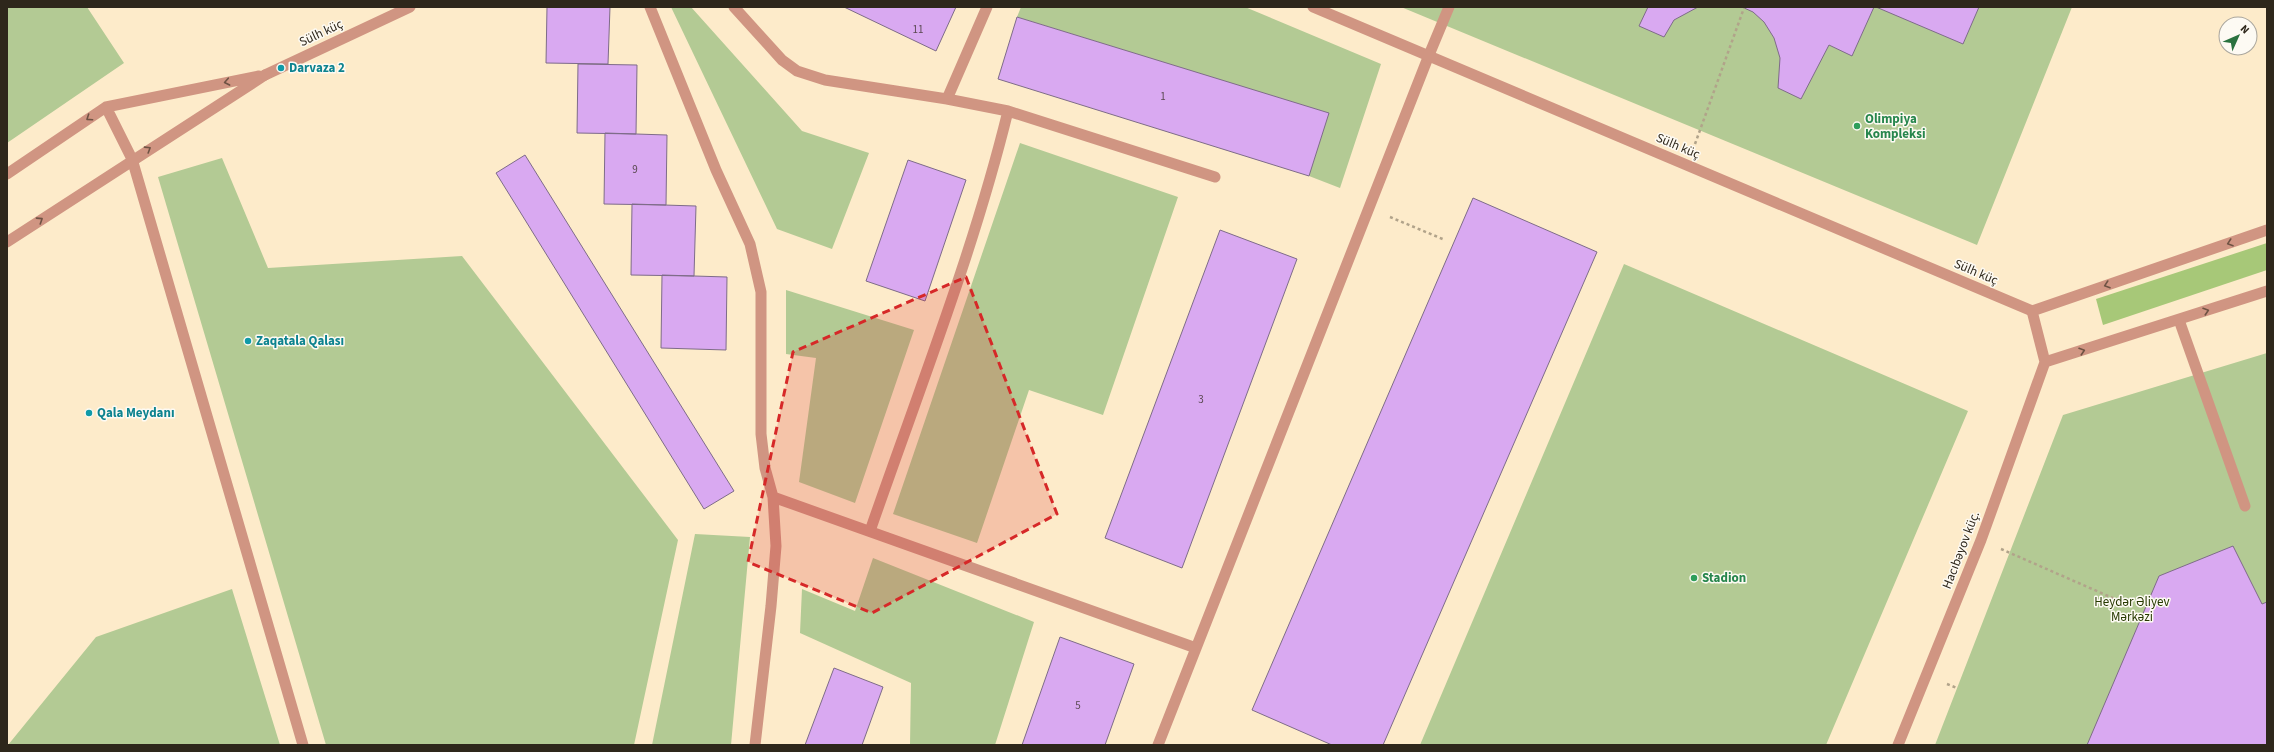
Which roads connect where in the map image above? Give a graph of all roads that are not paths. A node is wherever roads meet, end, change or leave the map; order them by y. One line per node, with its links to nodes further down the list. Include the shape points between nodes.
1 (410, 7): 8 (street, Sülh küç)
2 (650, 7): 21 (street, via 716,170 750,244 757,268 761,292 761,434 765,468)
3 (734, 7): 9 (street, via 782,60 797,71 825,80)
4 (987, 7): 9 (street)
5 (1313, 7): 7 (street, Sülh küç)
6 (1450, 7): 7 (street)
7 (1429, 55): 18 (street, Sülh küç); 24 (street)
8 (265, 75): 10 (street, one-way to 10); 12 (street, one-way to 8)
9 (947, 99): 11 (street)
10 (106, 106): 12 (street); 13 (street, one-way to 13)
11 (1008, 111): 14 (street); 23 (street, via 993,171 963,266)
12 (132, 159): 16 (street, one-way to 12); 25 (street)
13 (7, 174)
14 (1215, 177)
15 (2267, 230): 18 (street, one-way to 18)
16 (7, 242)
17 (2267, 291): 19 (street, one-way to 17)
18 (2032, 311): 20 (street)
19 (2179, 320): 20 (street, one-way to 19); 22 (street)
20 (2045, 362): 28 (street, Hacıbəyov küç., via 1981,540)
21 (774, 497): 23 (street); 26 (street, via 776,546)
22 (2245, 506)
23 (870, 531): 24 (street)
24 (1196, 648): 27 (street)
25 (304, 745)
26 (755, 745)
27 (1158, 745)
28 (1898, 745)

